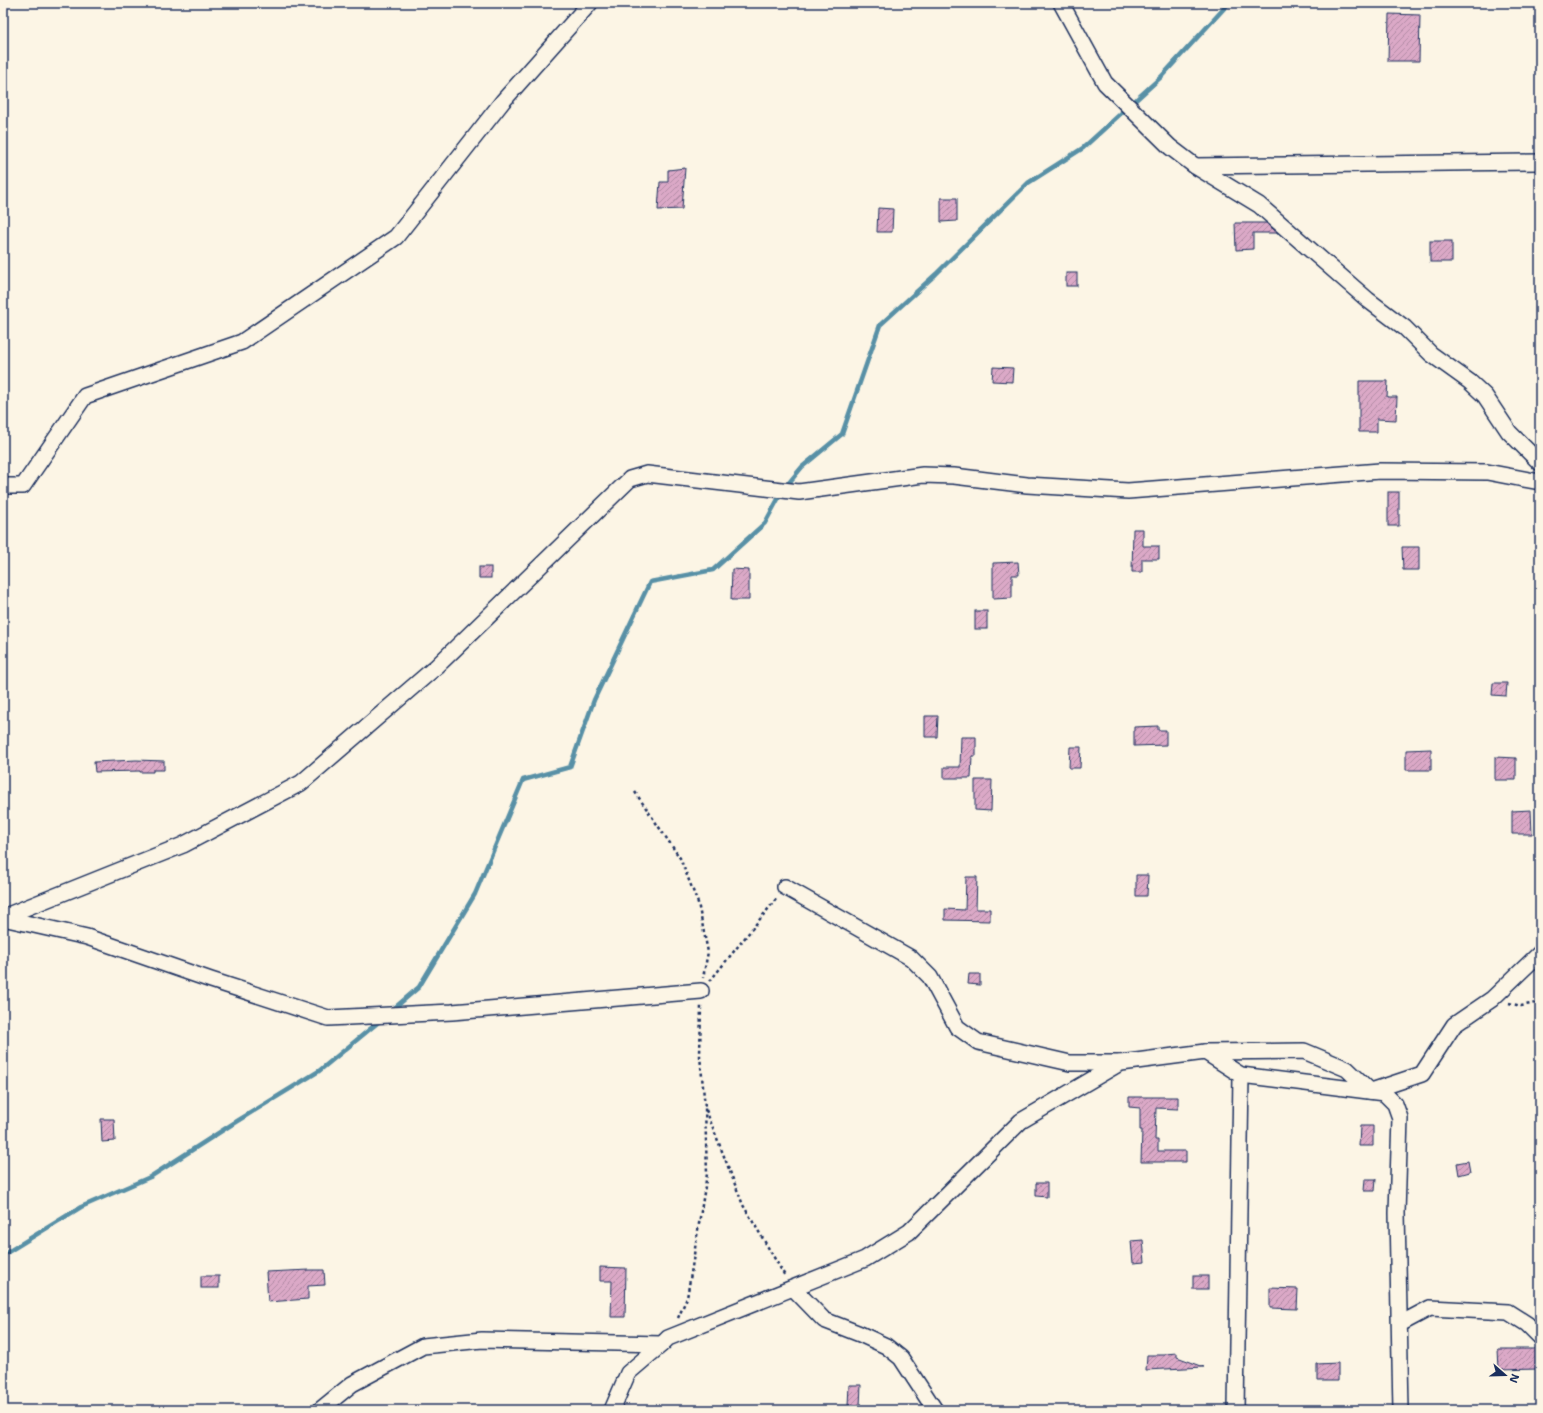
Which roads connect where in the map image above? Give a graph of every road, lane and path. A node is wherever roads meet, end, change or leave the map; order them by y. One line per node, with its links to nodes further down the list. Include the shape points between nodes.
1 (590, 3): 7 (street, via 503,101 396,237 242,342 85,396 23,486)
2 (1061, 3): 4 (street, via 1105,83 1170,147)
3 (1540, 162): 4 (street)
4 (1195, 166): 5 (street, via 1259,205 1368,300 1405,328 1431,354 1470,382 1485,396 1509,432)
5 (1540, 463)
6 (1540, 482): 10 (street, via 1487,472 1380,471 1128,491 923,475 799,492 647,474 630,480 437,666 301,783 184,846)
7 (3, 486)
8 (635, 792): 12 (path, via 680,858 698,904 708,952)
9 (785, 887): 12 (path); 16 (street, via 911,958 930,977 957,1027 978,1042 1070,1063)
10 (3, 918): 12 (street, via 87,937 328,1018 452,1012)
11 (1540, 953): 13 (street)
12 (702, 990): 19 (path, via 700,1056)
13 (1492, 999): 14 (path, via 1521,1006); 18 (street, via 1454,1025 1422,1074)
14 (1540, 1002)
15 (1205, 1052): 16 (street); 17 (street); 18 (street, via 1304,1051 1347,1069)
16 (1121, 1063): 20 (street, via 1021,1121 909,1232 865,1259)
17 (1242, 1075): 18 (street); 27 (street)
18 (1370, 1091): 21 (street, via 1384,1093 1395,1104 1400,1118 1397,1212)
19 (705, 1107): 20 (path, via 744,1205); 23 (path, via 707,1174 688,1298)
20 (793, 1288): 23 (street); 26 (street, via 824,1320 886,1346 901,1358)
21 (1400, 1324): 22 (street, via 1430,1308 1508,1312 1527,1324); 28 (street)
22 (1540, 1337)
23 (665, 1341): 24 (street, via 482,1340 423,1346 352,1384); 25 (street, via 628,1373)
24 (320, 1410)
25 (612, 1410)
26 (934, 1410)
27 (1236, 1410)
28 (1401, 1410)

